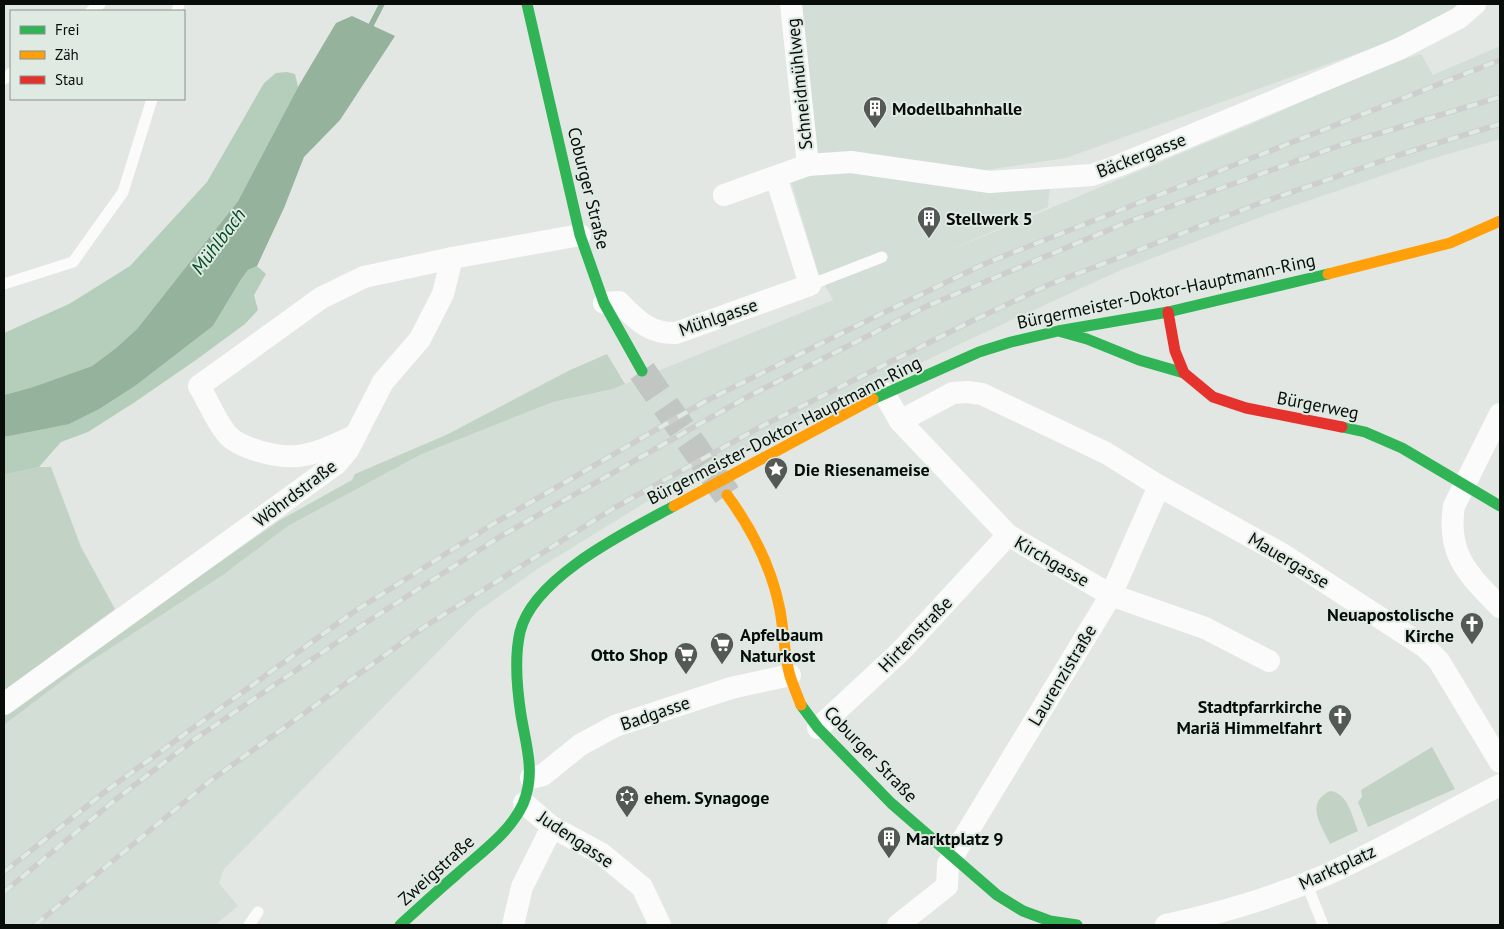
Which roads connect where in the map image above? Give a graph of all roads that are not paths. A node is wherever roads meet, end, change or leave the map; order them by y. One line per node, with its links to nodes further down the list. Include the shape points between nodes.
1 (527, 4): 9 (street, Coburger Straße)
2 (791, 4): 5 (street, Schneidmühlweg)
3 (1475, 4): 5 (street, Bäckergasse, via 1459,18 1399,49 1092,175 990,182 851,162)
4 (152, 100): 12 (lane, via 123,192 73,262)
5 (808, 165): 6 (street, Bäckergasse)
6 (776, 177): 7 (street, Bäckergasse); 13 (street)
7 (724, 195)
8 (1495, 224): 15 (street, Bürgermeister-Doktor-Hauptmann-Ring, via 1450,243 1414,253)
9 (580, 235): 11 (street); 14 (street, Coburger Straße)
10 (882, 257): 13 (lane)
11 (452, 258): 22 (street, Wöhrdstraße, via 443,294 420,339 383,382); 22 (street, via 364,277 321,298 199,386 227,435 245,447 298,456)
12 (4, 284)
13 (810, 285): 14 (street, Mühlgasse, via 676,333 662,334 644,326 619,302)
14 (604, 303): 17 (street, Coburger Straße)
15 (1168, 312): 16 (street, Bürgermeister-Doktor-Hauptmann-Ring); 18 (street, Bürgerweg, via 1175,351)
16 (1058, 331): 18 (street); 19 (street, Bürgermeister-Doktor-Hauptmann-Ring, via 979,352)
17 (642, 371)
18 (1184, 373): 24 (street, Bürgerweg, via 1212,397 1228,404 1356,430 1385,440)
19 (884, 393): 21 (street, Kirchgasse); 35 (street, Bürgermeister-Doktor-Hauptmann-Ring, via 610,541 542,594 522,624 517,658)
20 (1500, 414): 24 (street)
21 (900, 421): 23 (street, Mauergasse, via 953,393 982,394 1106,453); 27 (street, Kirchgasse)
22 (356, 435): 32 (street, Wöhrdstraße, via 336,464)
23 (1159, 486): 28 (street, Laurenzistraße); 34 (street, Mauergasse, via 1282,554 1425,647 1439,661)
24 (1465, 486): 26 (street, Bürgerweg); 29 (street, via 1454,506 1453,540 1460,561)
25 (727, 495): 31 (street, Coburger Straße, via 757,544 773,583)
26 (1500, 506)
27 (1008, 535): 28 (street, Kirchgasse); 33 (street, Hirtenstraße, via 901,651)
28 (1111, 595): 30 (street, Kirchgasse, via 1205,628); 40 (street, Laurenzistraße)
29 (1500, 607)
30 (1269, 661)
31 (790, 675): 33 (street, Coburger Straße, via 801,705); 35 (street, Badgasse, via 730,688 615,726 580,745 543,775)
32 (4, 704)
33 (818, 728): 40 (street, Coburger Straße, via 891,803)
34 (1500, 762)
35 (531, 778): 37 (street, Bürgermeister-Doktor-Hauptmann-Ring)
36 (1500, 785): 41 (street, Marktplatz, via 1328,874)
37 (524, 803): 38 (street, Judengasse); 39 (street, Bürgermeister-Doktor-Hauptmann-Ring)
38 (552, 827): 46 (street, via 522,887); 47 (street, Judengasse, via 602,854 642,887)
39 (495, 840): 45 (street, Zweigstraße)
40 (953, 858): 43 (street, Coburger Straße, via 997,896); 48 (street, via 948,864 947,886)
41 (1306, 882): 50 (street, Marktplatz, via 1210,916); 51 (lane)
42 (258, 912): 44 (lane)
43 (1047, 923): 49 (street)
44 (249, 925)
45 (400, 925)
46 (512, 925)
47 (660, 925)
48 (898, 925)
49 (1077, 925)
50 (1166, 925)
51 (1323, 925)

